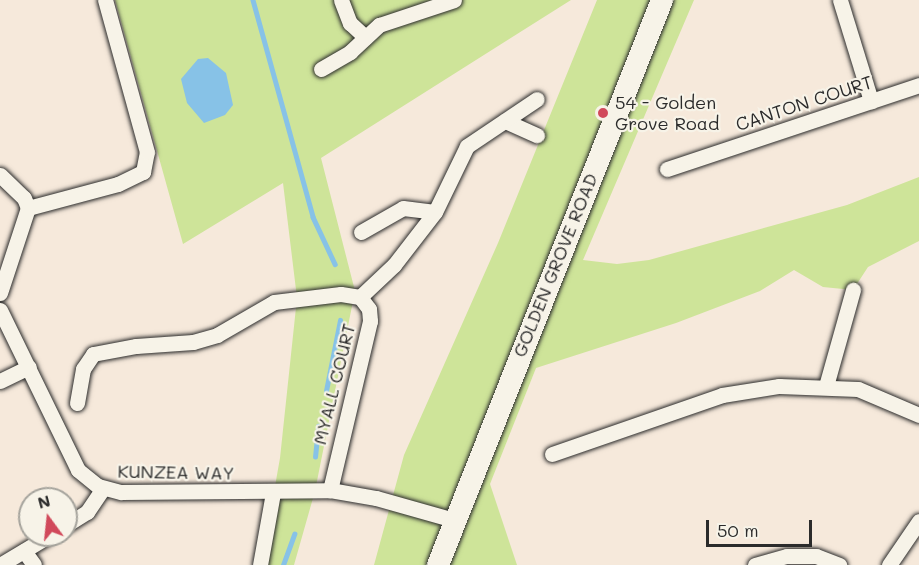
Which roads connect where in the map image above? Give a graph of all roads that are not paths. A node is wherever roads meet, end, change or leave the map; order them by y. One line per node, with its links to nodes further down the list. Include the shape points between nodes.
1 (105, 0): 15 (street, via 147,152 143,172 118,184)
2 (341, 0): 6 (street, via 350,23)
3 (454, 0): 6 (street, via 379,25)
4 (662, 0): 32 (main road, GOLDEN GROVE ROAD)
5 (840, 0): 10 (street)
6 (365, 37): 7 (street, via 350,52)
7 (321, 69)
8 (919, 85): 10 (street, CANTON COURT)
9 (537, 99): 11 (street)
10 (871, 101): 13 (street, CANTON COURT)
11 (504, 121): 12 (street); 16 (street, via 467,146)
12 (537, 135)
13 (667, 169)
14 (0, 175): 15 (street, via 24,198)
15 (28, 208): 19 (street)
16 (435, 212): 17 (street, via 403,208); 20 (street, via 394,265)
17 (361, 232)
18 (853, 290): 24 (street)
19 (0, 292)
20 (360, 297): 25 (street, MYALL COURT, via 341,294 274,302 217,335 193,342 103,351 86,360); 29 (street, MYALL COURT, via 369,309 370,321)
21 (0, 310): 22 (street, KUNZEA WAY)
22 (29, 368): 23 (street); 28 (street, KUNZEA WAY, via 78,470)
23 (0, 381)
24 (826, 386): 26 (street, via 858,388); 27 (street, via 779,386 722,395)
25 (77, 403)
26 (919, 415)
27 (552, 454)
28 (103, 488): 30 (street, KUNZEA WAY); 31 (street, via 87,512)
29 (330, 490): 30 (street, KUNZEA WAY); 32 (street, KUNZEA WAY, via 376,498)
30 (273, 493): 38 (street)
31 (78, 518)
32 (452, 526): 39 (main road, GOLDEN GROVE ROAD); 40 (main road, GOLDEN GROVE ROAD)
33 (918, 526): 43 (street)
34 (30, 547): 35 (street)
35 (24, 551): 36 (street); 37 (street)
36 (0, 565)
37 (34, 565)
38 (260, 565)
39 (438, 565)
40 (443, 565)
41 (755, 565): 42 (street, via 787,556 816,556)
42 (839, 565)
43 (889, 565)

